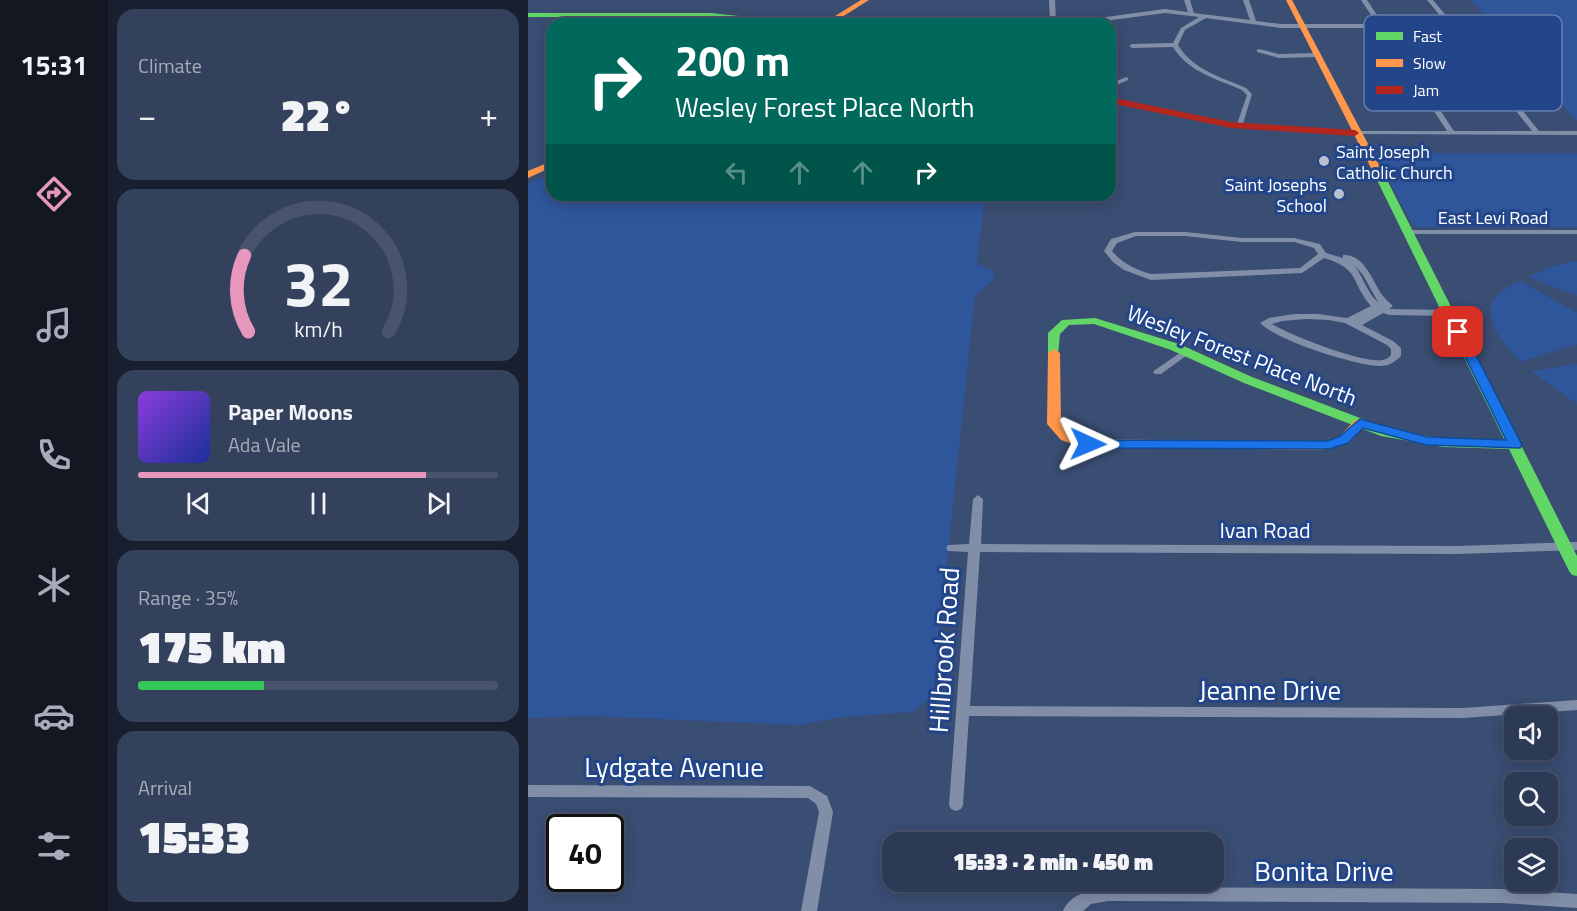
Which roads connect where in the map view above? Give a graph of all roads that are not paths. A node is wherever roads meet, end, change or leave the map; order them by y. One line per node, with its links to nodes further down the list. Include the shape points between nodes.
1 (866, 0): 14 (main road)
2 (1052, 0): 15 (street)
3 (1187, 0): 8 (street)
4 (1246, 0): 17 (street, via 1254,20)
5 (1290, 0): 18 (main road)
6 (1364, 0): 10 (street)
7 (1430, 0): 11 (street)
8 (1191, 13): 12 (street); 16 (street, via 1165,11)
9 (528, 15): 13 (main road)
10 (1374, 15)
11 (1442, 15)
12 (1205, 16): 17 (street); 20 (street, via 1183,29)
13 (739, 18)
14 (836, 18)
15 (1053, 18)
16 (1114, 18)
17 (1251, 23): 18 (street)
18 (1302, 26): 19 (street); 23 (main road)
19 (1364, 26)
20 (1175, 45): 21 (street); 29 (street, via 1190,64 1250,95)
21 (1132, 46)
22 (1259, 51): 23 (street, via 1279,56)
23 (1316, 55): 30 (main road)
24 (1126, 79): 25 (street)
25 (1116, 83)
26 (1116, 101): 29 (main road)
27 (1437, 111): 31 (street)
28 (1520, 111): 32 (street)
29 (1239, 128): 30 (main road)
30 (1355, 133): 31 (street); 36 (main road)
31 (1452, 133): 32 (street)
32 (1538, 133): 33 (street)
33 (1577, 133)
34 (546, 167): 35 (main road)
35 (528, 175)
36 (1408, 232): 37 (street, East Levi Road); 42 (main road)
37 (1577, 232)
38 (1322, 252): 38 (street, via 1302,270 1160,278 1136,272 1113,257 1108,249 1123,237 1166,234 1294,240); 39 (street, via 1349,264); 40 (street, via 1354,260)
39 (1364, 287): 40 (street); 41 (street)
40 (1375, 287): 41 (street)
41 (1382, 307): 42 (street); 43 (street)
42 (1448, 310): 47 (main road)
43 (1352, 323): 43 (street, via 1331,316 1265,323 1289,336 1364,361 1386,363 1396,356 1394,347)
44 (1187, 351): 45 (street); 46 (main road, Wesley Forest Place North, via 1248,380); 46 (main road, Wesley Forest Place North, via 1091,320 1061,324 1054,331 1053,342 1054,418 1061,433 1074,441 1094,444 1323,446 1344,440)
45 (1158, 372)
46 (1360, 423): 47 (main road, Wesley Forest Place North, via 1426,441)
47 (1515, 445): 49 (main road)
48 (978, 499): 51 (street, Hillbrook Road)
49 (1570, 546): 51 (street, Ivan Road, via 1458,550); 52 (main road)
50 (952, 548): 51 (street, Ivan Road)
51 (974, 548): 54 (street, Hillbrook Road)
52 (1577, 572)
53 (1577, 705): 54 (street, Jeanne Drive, via 1463,713)
54 (963, 711): 56 (street, Hillbrook Road)
55 (528, 791): 59 (street, Lydgate Avenue, via 800,790 819,797 826,812)
56 (956, 805)
57 (1577, 902): 58 (street, Bonita Drive, via 1502,896 1108,894 1093,896)
58 (1073, 909)
59 (809, 911)

